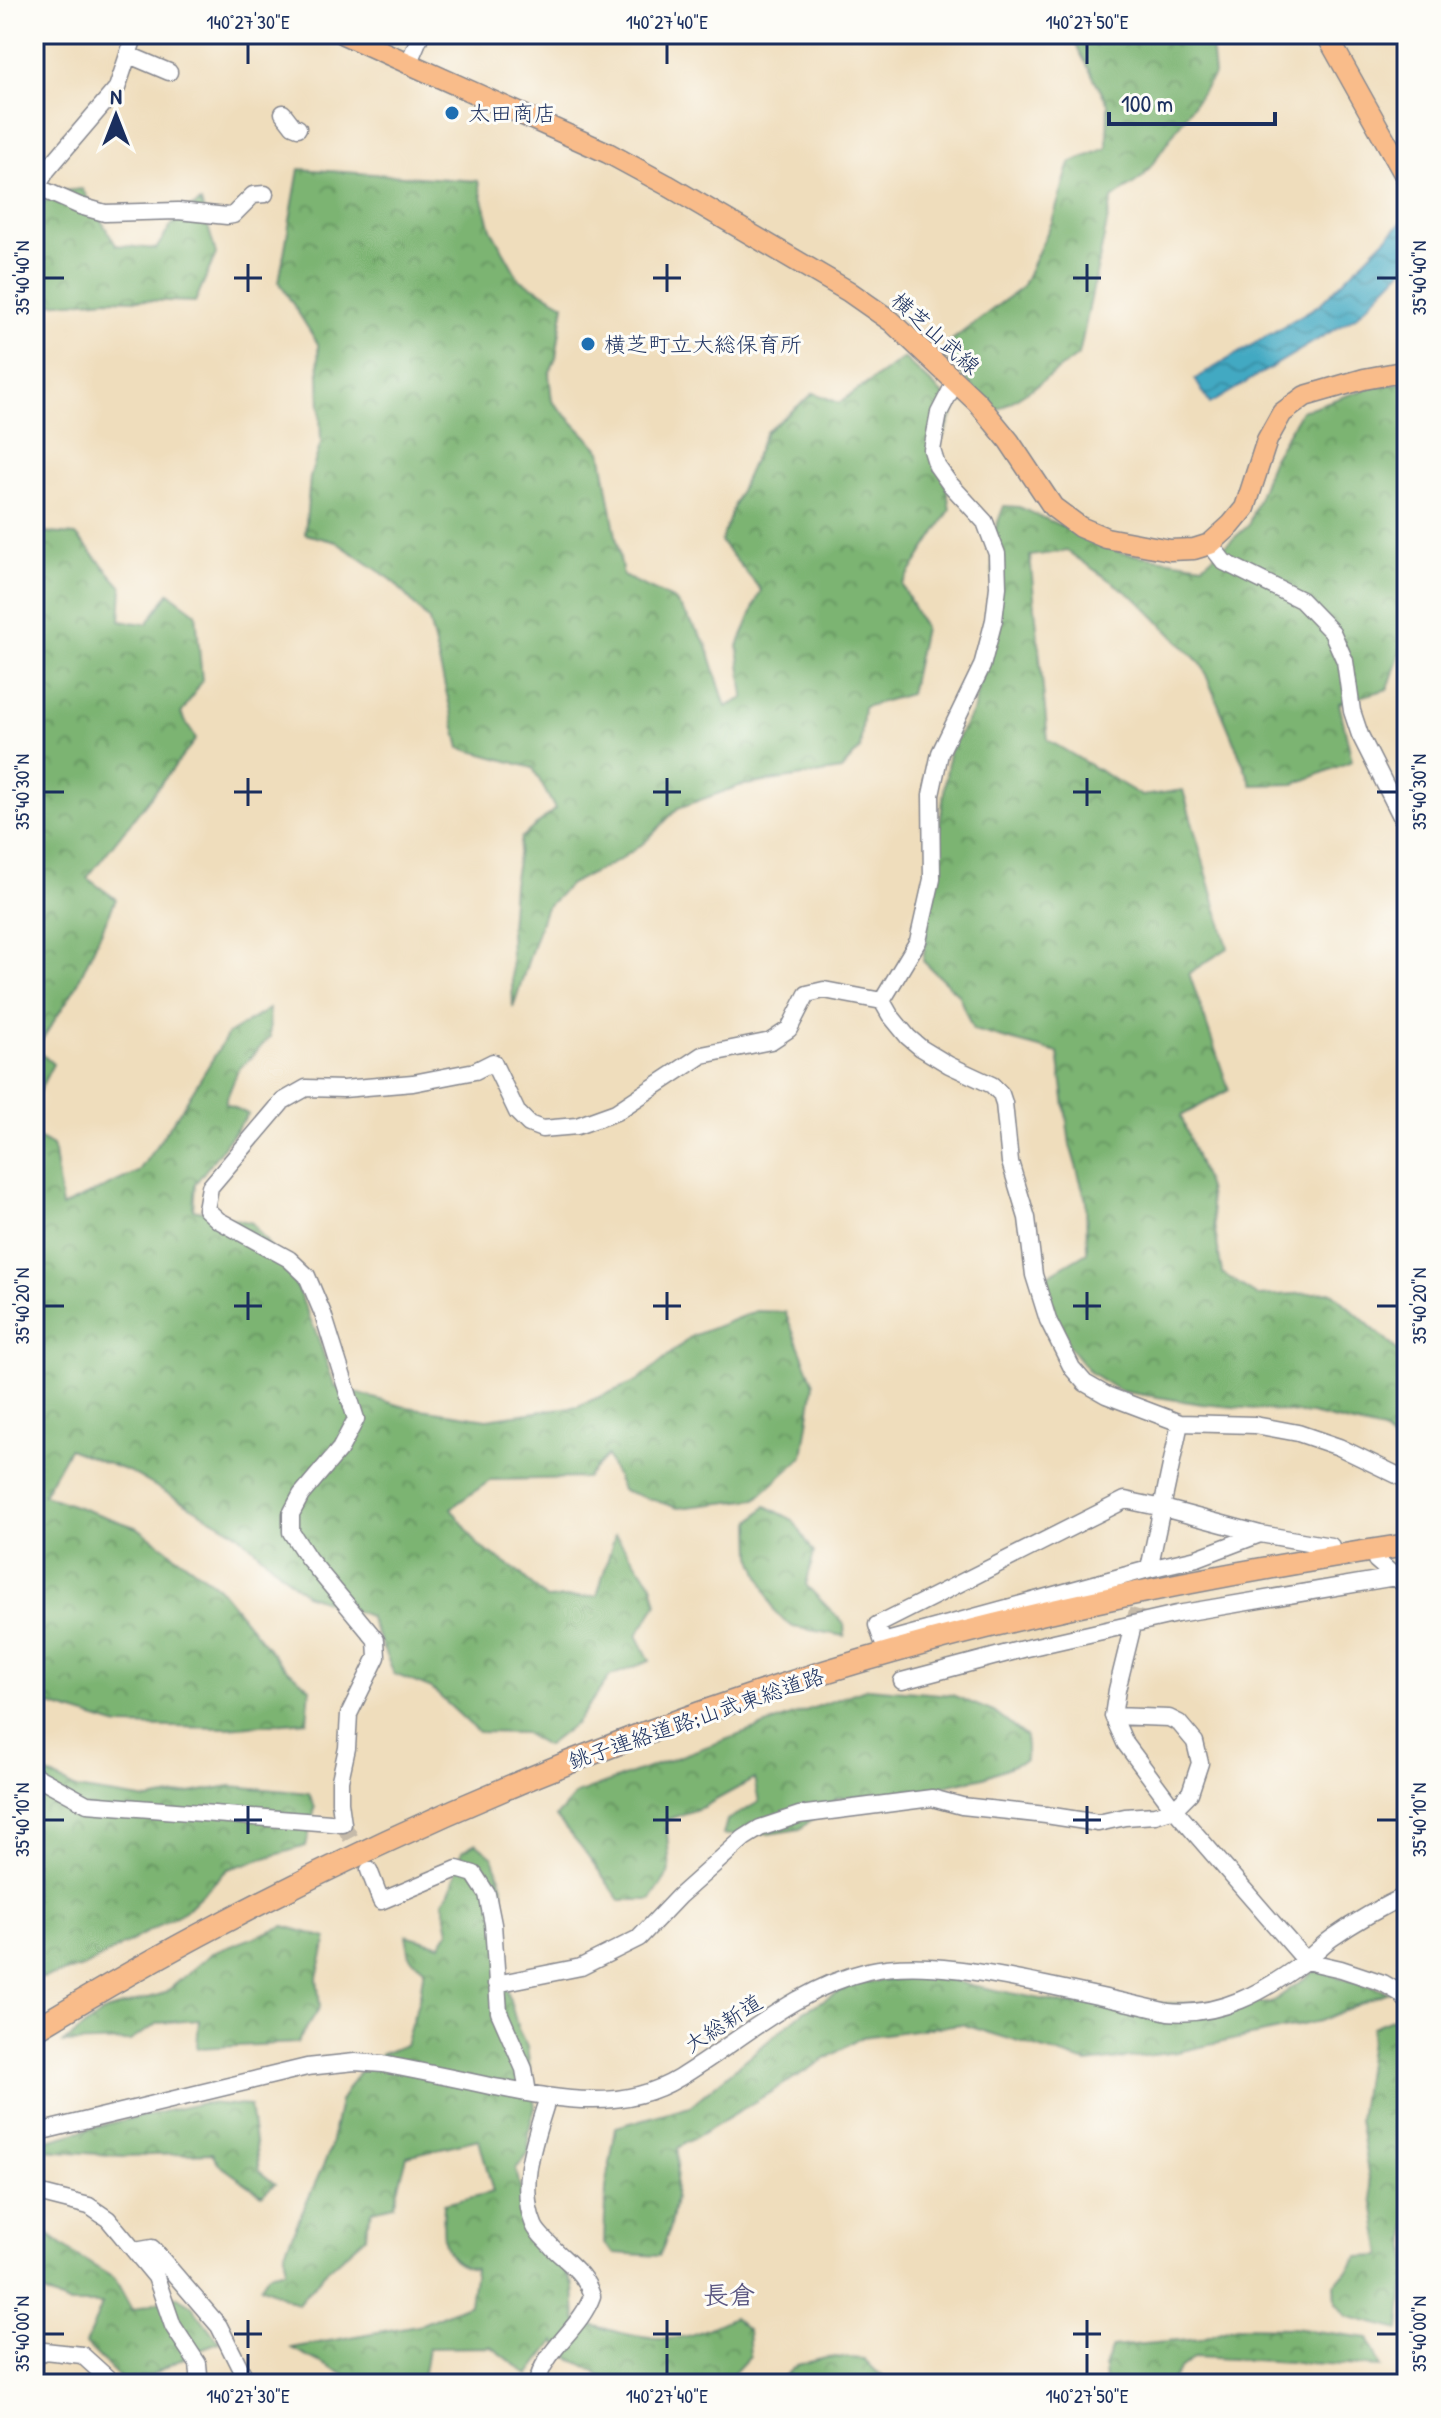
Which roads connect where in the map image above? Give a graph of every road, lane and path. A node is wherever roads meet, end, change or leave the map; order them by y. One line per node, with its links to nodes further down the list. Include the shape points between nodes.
1 (135, 34): 5 (street)
2 (343, 34): 6 (main road, 横芝山武線)
3 (421, 34): 6 (street)
4 (1326, 34): 10 (main road)
5 (129, 55): 7 (street); 11 (street, via 117,88 37,187 105,213 227,216 253,195)
6 (409, 62): 13 (main road, 横芝山武線, via 608,153 848,291 891,321)
7 (169, 72)
8 (283, 113): 9 (street)
9 (298, 128)
10 (1407, 179)
11 (265, 194)
12 (1407, 371): 14 (main road, via 1305,396 1282,413 1267,440 1245,508)
13 (955, 382): 14 (main road, 横芝山武線, via 1009,441 1053,507 1080,527 1106,538 1170,550); 16 (street, via 939,413 932,450 937,466 985,522 997,554 998,587 982,666 940,753 931,795 932,879 918,941)
14 (1210, 544): 15 (street, via 1224,562 1301,600 1332,632 1345,661 1360,735)
15 (1407, 828)
16 (882, 1001): 17 (street, via 921,1048 1001,1094 1034,1275 1048,1320 1072,1368 1106,1395); 29 (street, via 824,990 807,994 789,1029 771,1041 702,1055 616,1112 577,1126 542,1129 529,1124 517,1112 493,1062 475,1071 413,1083 306,1088 283,1101 210,1187 206,1209 289,1259 307,1276 356,1419 291,1514 291,1532 308,1558 376,1640 377,1657 349,1714 340,1780 343,1824 87,1804)
17 (1180, 1423): 18 (street, via 1255,1425 1298,1433); 19 (street)
18 (1407, 1480)
19 (1163, 1508): 20 (street); 24 (street); 24 (street, via 1125,1500 877,1625 883,1642)
20 (1260, 1534): 22 (street); 24 (street)
21 (1407, 1545): 23 (highway, 銚子連絡道路;山武東総道路)
22 (1331, 1546)
23 (1374, 1553): 25 (street); 36 (highway, 銚子連絡道路;山武東総道路, via 1209,1579 966,1633 661,1726 507,1787 334,1865)
24 (1149, 1569)
25 (1403, 1580): 26 (street)
26 (1133, 1625): 27 (street); 28 (street)
27 (902, 1681)
28 (1113, 1716): 30 (street, via 1125,1743); 30 (street, via 1169,1718 1195,1742 1200,1763 1190,1793)
29 (34, 1775)
30 (1174, 1809): 33 (street); 34 (street, via 1098,1823 932,1798 799,1815 744,1838 639,1938 581,1967)
31 (369, 1870): 34 (street, via 381,1901 457,1869 474,1874 487,1894 493,1924)
32 (1407, 1895): 33 (street, 大総新道, via 1332,1939)
33 (1306, 1961): 35 (street, via 1383,1983); 38 (street, 大総新道, via 1252,1997 1189,2014 989,1974 939,1968 867,1971 818,1989 676,2080 644,2093 613,2101)
34 (496, 1984): 37 (street, via 499,2012 524,2069)
35 (1407, 2001)
36 (34, 2030)
37 (528, 2093): 38 (street, 大総新道); 39 (street, 大総新道, via 355,2062 307,2067)
38 (548, 2097): 46 (street, via 529,2163 527,2201 534,2227 586,2279 592,2296)
39 (34, 2133)
40 (34, 2192): 41 (street, via 89,2206)
41 (135, 2251): 44 (street, via 156,2277 173,2326 198,2364); 45 (street, via 152,2248 219,2326)
42 (34, 2357): 43 (street, via 44,2351 82,2355)
43 (114, 2384)
44 (200, 2384)
45 (248, 2384)
46 (537, 2384)

